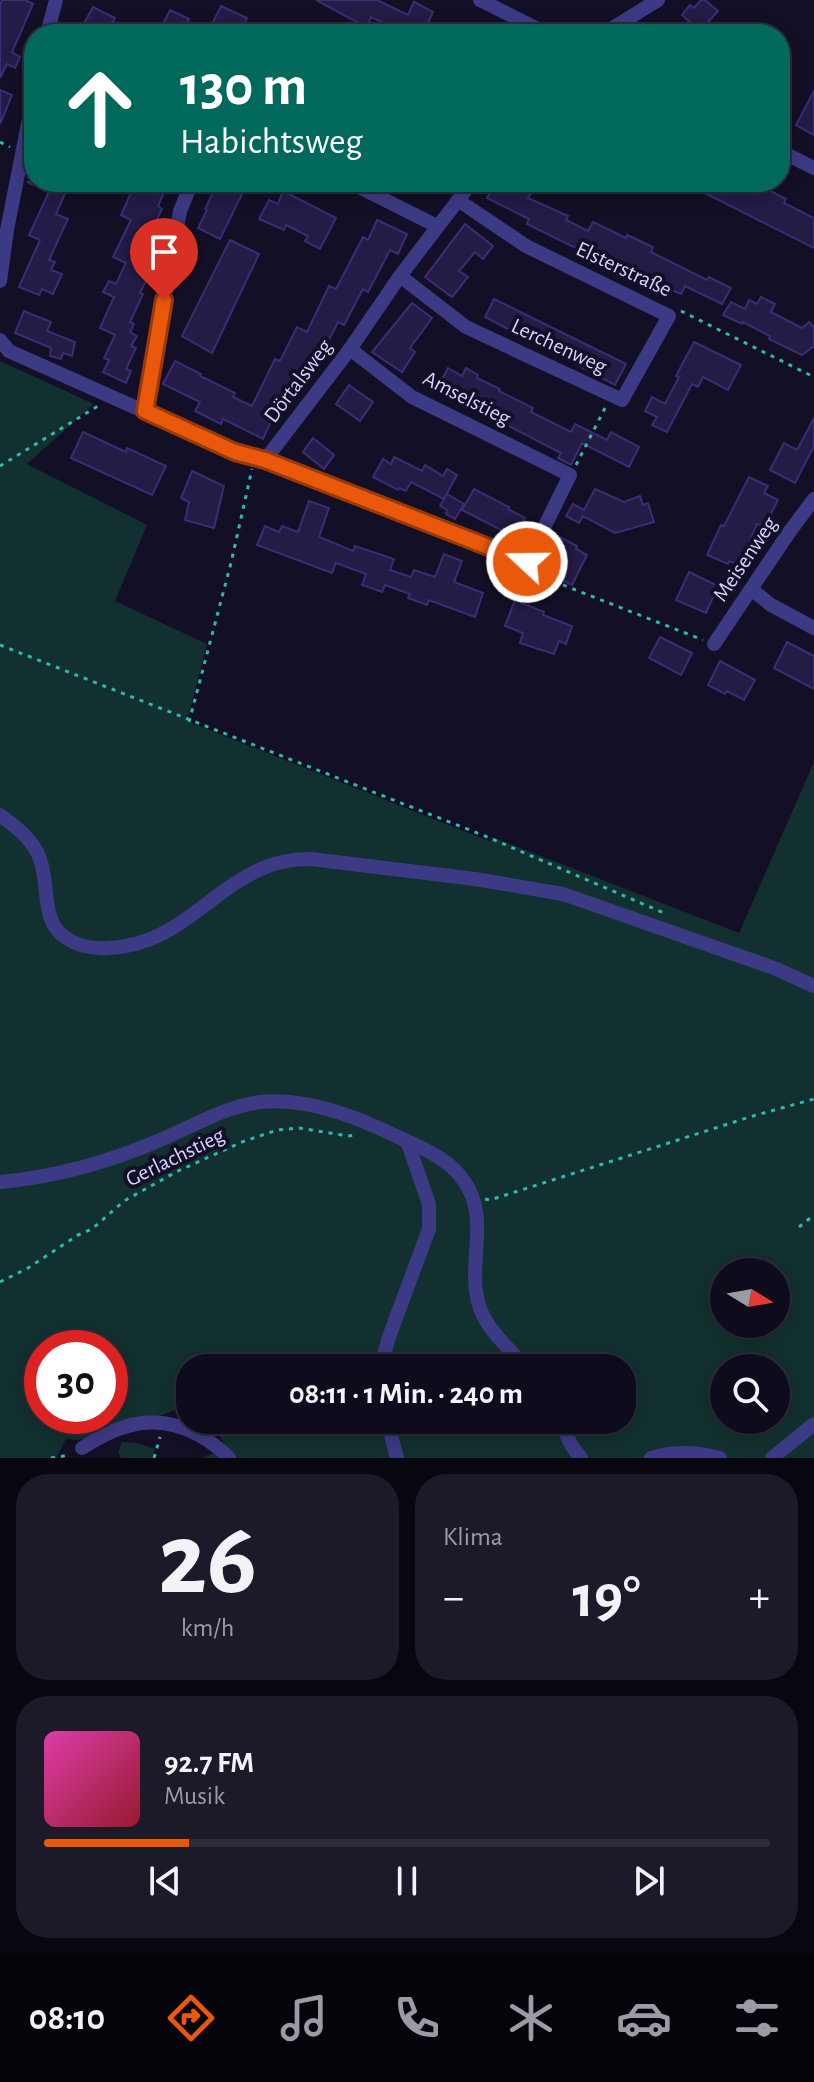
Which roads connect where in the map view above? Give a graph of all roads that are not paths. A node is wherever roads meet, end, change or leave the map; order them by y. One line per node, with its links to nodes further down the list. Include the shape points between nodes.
1 (56, 0): 4 (street)
2 (480, 0): 5 (street)
3 (658, 0): 6 (street)
4 (50, 24)
5 (528, 24)
6 (619, 24)
7 (24, 140): 16 (street)
8 (790, 156): 9 (street)
9 (814, 168)
10 (188, 192): 20 (street, via 180,211)
11 (369, 192): 14 (street)
12 (464, 192): 13 (street, Dörtalsweg)
13 (458, 200): 14 (street, Dörtalsweg); 17 (street, Elsterstraße, via 526,246)
14 (437, 226): 15 (street, Dörtalsweg)
15 (400, 276): 17 (street, Lerchenweg, via 466,327 622,400); 19 (street, Dörtalsweg)
16 (0, 281)
17 (669, 316)
18 (0, 340): 20 (street, via 9,351)
19 (350, 349): 21 (street, Dörtalsweg); 21 (street, Amselstieg, via 412,397 570,475 527,562)
20 (145, 411): 21 (street)
21 (265, 460)
22 (814, 499): 23 (street, Meisenweg)
23 (751, 589): 24 (street); 25 (street, Meisenweg)
24 (814, 628)
25 (714, 644)
26 (0, 815): 27 (street, via 39,856 56,929 88,947 149,940 263,868 311,859 563,894)
27 (814, 986)
28 (407, 1141): 29 (street, via 331,1111 263,1102 95,1165); 30 (street, via 429,1204 429,1229); 31 (street, via 444,1161 472,1196 480,1309)
29 (0, 1182)
30 (384, 1354)
31 (514, 1354)
32 (814, 1424): 41 (street)
33 (391, 1434): 37 (street)
34 (566, 1434): 38 (street)
35 (76, 1452): 36 (street, via 107,1433 164,1422 195,1433)
36 (229, 1458)
37 (397, 1458)
38 (581, 1458)
39 (651, 1458): 40 (street)
40 (720, 1458)
41 (772, 1458)

